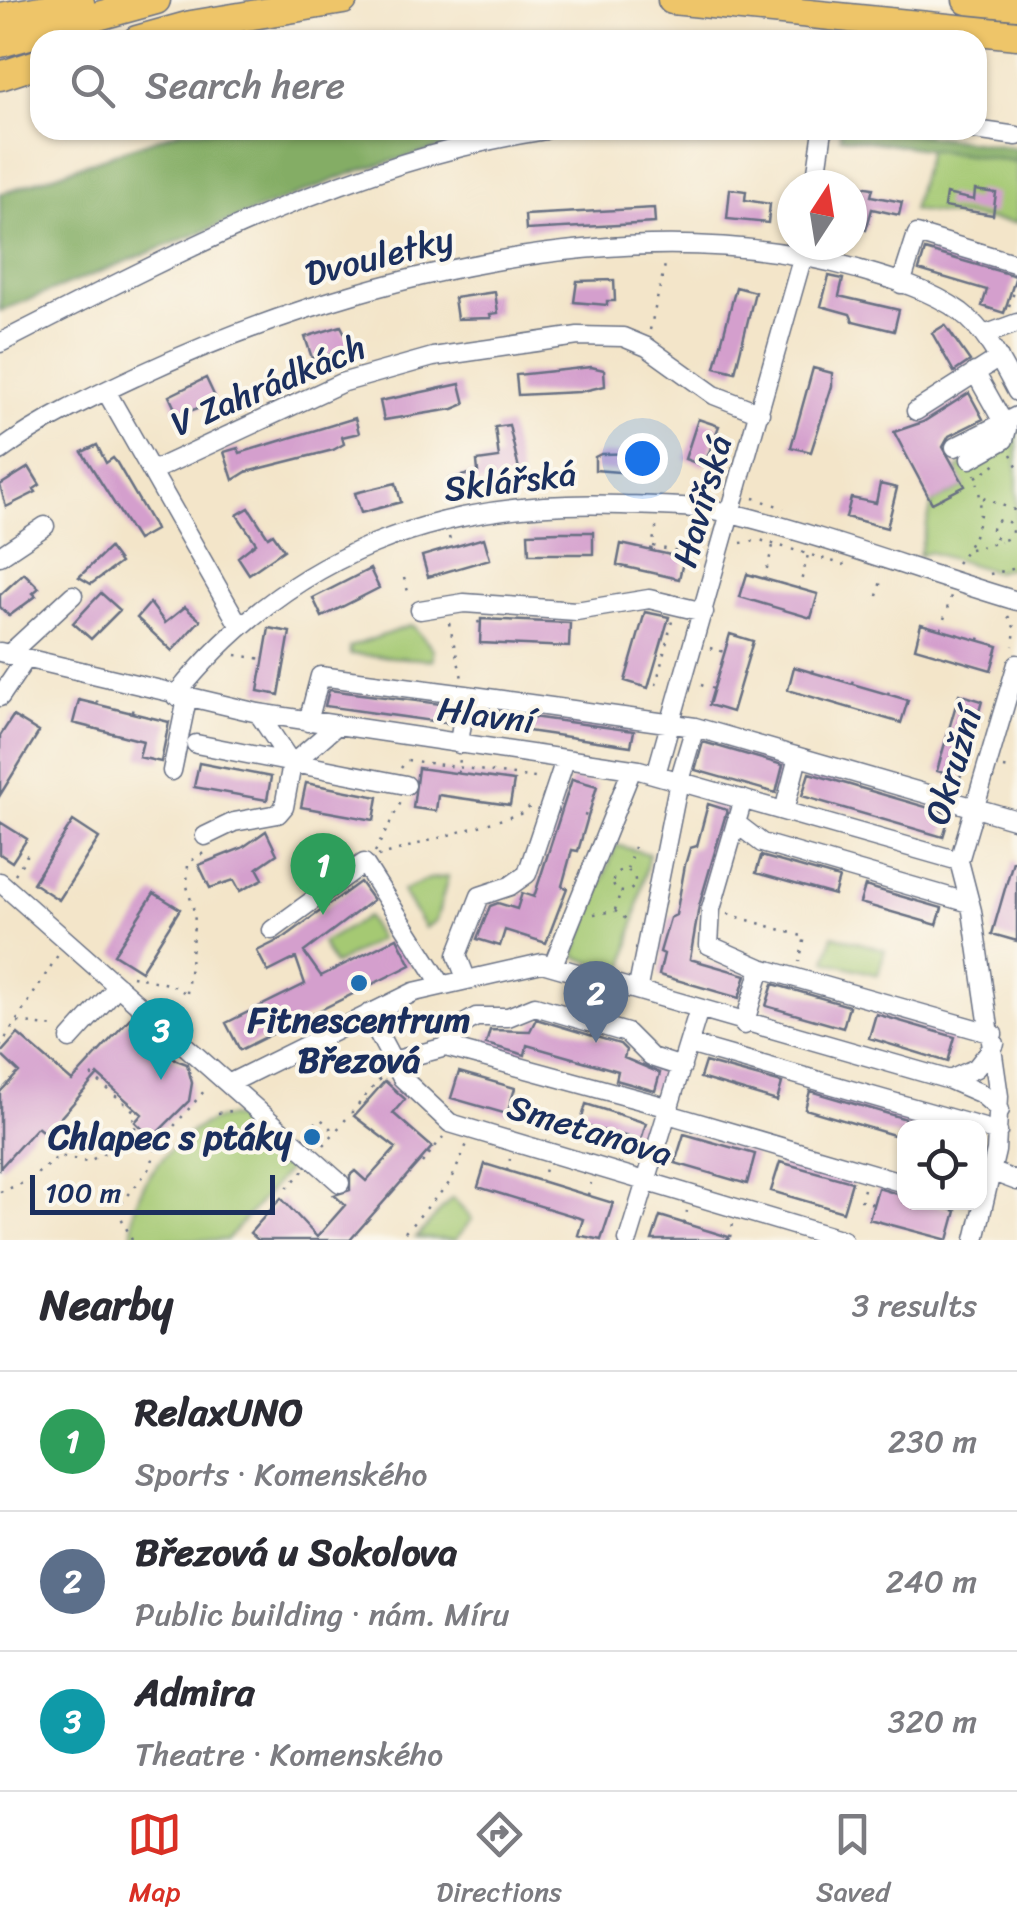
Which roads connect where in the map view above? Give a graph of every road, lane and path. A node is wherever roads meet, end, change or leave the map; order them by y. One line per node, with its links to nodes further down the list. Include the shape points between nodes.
1 (96, 0): 7 (highway)
2 (156, 0): 8 (highway)
3 (343, 0): 9 (highway)
4 (672, 0): 10 (highway)
5 (967, 0): 6 (highway)
6 (1017, 6)
7 (0, 17)
8 (50, 30)
9 (181, 30)
10 (968, 30)
11 (987, 32): 12 (highway)
12 (1017, 35)
13 (30, 36): 14 (highway)
14 (0, 44)
15 (30, 66): 16 (highway)
16 (0, 76)
17 (30, 83): 18 (highway)
18 (0, 92)
19 (987, 132): 20 (street)
20 (1017, 136)
21 (501, 140): 32 (street, via 316,193)
22 (823, 140): 23 (street)
23 (821, 170)
24 (669, 244): 25 (street, Dvouletky); 33 (path); 36 (street, Dvouletky, via 513,258 392,280 264,321)
25 (777, 249)
26 (803, 260): 39 (street, Havířská)
27 (834, 260): 29 (street)
28 (1017, 264): 29 (street, via 916,234)
29 (901, 284): 31 (street, via 962,312)
30 (1017, 323): 31 (street)
31 (984, 335): 34 (street)
32 (0, 343)
33 (646, 346): 39 (street, V Zahrádkách, via 714,395); 43 (street, V Zahrádkách, via 591,335 433,356 341,383)
34 (999, 358): 35 (street); 37 (street)
35 (975, 372): 38 (street); 40 (street)
36 (106, 391): 41 (street, Dvouletky); 43 (street, V Zahrádkách)
37 (1017, 392)
38 (916, 411)
39 (760, 413): 48 (street, Havířská)
40 (1011, 419): 42 (street)
41 (0, 451)
42 (963, 453): 45 (path)
43 (152, 471): 71 (street, V Zahrádkách)
44 (750, 491): 47 (path, via 754,499)
45 (982, 497): 46 (path); 53 (path)
46 (1017, 511)
47 (796, 512)
48 (732, 514): 68 (street, Sklářská); 70 (street, Havířská); 71 (street, Sklářská, via 584,503 448,519 395,533 309,573)
49 (658, 516): 57 (path, via 651,548)
50 (45, 526): 56 (street)
51 (1017, 530): 53 (path)
52 (774, 544): 54 (path, via 752,540); 55 (path); 61 (path)
53 (968, 549): 58 (path)
54 (733, 551)
55 (808, 554): 59 (path); 62 (path)
56 (0, 556)
57 (710, 559)
58 (956, 564)
59 (852, 567)
60 (867, 572): 65 (path, via 883,576)
61 (764, 579)
62 (799, 589)
63 (72, 595): 76 (street)
64 (951, 595): 72 (path)
65 (876, 596)
66 (444, 605): 67 (street, via 576,611 648,599); 69 (street); 88 (path)
67 (676, 605): 70 (street); 85 (path)
68 (1008, 606): 79 (path)
69 (420, 610)
70 (704, 612): 97 (street, Havířská)
71 (239, 624): 92 (street, Sklářská)
72 (941, 629)
73 (704, 646): 74 (path)
74 (724, 652)
75 (224, 654): 77 (path)
76 (11, 656): 90 (street); 92 (street, Hlavní)
77 (262, 659)
78 (816, 663): 80 (path)
79 (1015, 666): 115 (street, Okružní)
80 (813, 672)
81 (854, 674): 83 (path)
82 (693, 684): 87 (path)
83 (852, 684)
84 (890, 685): 89 (path)
85 (656, 686)
86 (100, 688): 93 (path)
87 (714, 689)
88 (466, 694): 96 (street, via 320,676); 97 (street); 101 (street)
89 (888, 694)
90 (0, 697)
91 (135, 697): 94 (path)
92 (181, 697): 95 (street, Hlavní); 107 (street)
93 (97, 703)
94 (132, 712)
95 (258, 713): 96 (street, Hlavní); 105 (street)
96 (308, 722): 98 (street, Hlavní)
97 (672, 722): 99 (street); 109 (street, Havířská)
98 (336, 726): 101 (street, Hlavní); 105 (street)
99 (695, 727): 102 (street); 111 (street)
100 (196, 744): 105 (street)
101 (460, 748): 104 (street, Hlavní); 108 (path)
102 (798, 757): 115 (street); 116 (street)
103 (496, 758): 110 (path)
104 (565, 760): 106 (street, Hlavní); 113 (street)
105 (292, 764): 112 (street); 119 (street, via 278,814)
106 (632, 769): 109 (street, Hlavní); 133 (street)
107 (172, 771)
108 (458, 771): 110 (path); 112 (path, via 407,760)
109 (656, 774): 111 (street, Hlavní)
110 (494, 775): 113 (path)
111 (680, 780): 114 (street, Hlavní); 139 (street)
112 (402, 784): 113 (path, via 396,818 372,858 523,812)
113 (557, 784): 136 (street, via 527,874 487,891 471,910 456,955)
114 (743, 799): 116 (street, Hlavní); 118 (street)
115 (974, 808): 117 (street); 122 (street, Okružní)
116 (784, 810): 122 (street, Hlavní)
117 (1017, 820)
118 (737, 824): 127 (street, via 762,843); 128 (street)
119 (204, 836): 140 (path, via 205,853 188,863 195,914)
120 (634, 847): 123 (path)
121 (20, 850): 124 (path, via 26,856)
122 (959, 862): 127 (street, Okružní)
123 (627, 871): 125 (path, via 613,880); 125 (path, via 635,884)
124 (6, 881): 138 (street)
125 (621, 892): 129 (path)
126 (593, 902): 129 (path, via 588,916)
127 (970, 902): 148 (street, Okružní)
128 (711, 908): 134 (street, via 709,945); 135 (path, via 805,937)
129 (615, 912): 130 (path, via 637,928)
130 (640, 915)
131 (272, 930): 137 (street, via 364,863)
132 (63, 947): 143 (path)
133 (553, 965): 136 (street); 139 (street)
134 (761, 968): 135 (street); 144 (street)
135 (795, 977): 148 (street)
136 (466, 978): 137 (street)
137 (442, 985): 142 (street)
138 (118, 986): 145 (street); 154 (street)
139 (638, 987): 141 (street)
140 (187, 994)
141 (699, 1009): 144 (street); 146 (street)
142 (368, 1014): 151 (street, Smetanova); 154 (street)
143 (16, 1022): 145 (path, via 54,1027); 149 (path)
144 (744, 1024): 155 (street)
145 (70, 1039)
146 (689, 1044): 152 (street); 160 (street)
147 (446, 1046): 151 (street); 152 (street, via 476,1017 508,1017 535,1006 627,1032 651,1058); 157 (street)
148 (995, 1046): 150 (street); 155 (street, via 976,1068); 156 (street, Okružní)
149 (0, 1047)
150 (1017, 1058)
151 (390, 1066): 158 (path); 166 (street, Smetanova, via 450,1123)
152 (682, 1068): 157 (street)
153 (91, 1075): 163 (path, via 135,1112 132,1125)
154 (225, 1079): 162 (street); 163 (path)
155 (950, 1080): 156 (street)
156 (1005, 1102): 160 (street, Okružní)
157 (669, 1111): 165 (street); 166 (street)
158 (346, 1118)
159 (334, 1132): 162 (path, via 320,1118)
160 (998, 1132): 164 (street, Okružní)
161 (473, 1136): 176 (path, via 451,1181)
162 (298, 1144): 169 (street)
163 (157, 1146): 171 (path, via 118,1146 88,1162 59,1156 28,1181); 175 (path, via 150,1168 117,1209)
164 (993, 1172): 168 (street); 170 (street, Okružní)
165 (869, 1173): 167 (street); 172 (path, via 861,1200)
166 (647, 1181): 174 (street, Smetanova); 177 (street)
167 (897, 1181)
168 (1017, 1181)
169 (340, 1183)
170 (987, 1185)
171 (0, 1192)
172 (873, 1204)
173 (978, 1210): 179 (street, Okružní)
174 (800, 1234): 178 (street, Smetanova)
175 (132, 1240)
176 (398, 1240)
177 (628, 1240)
178 (843, 1240)
179 (975, 1240)

